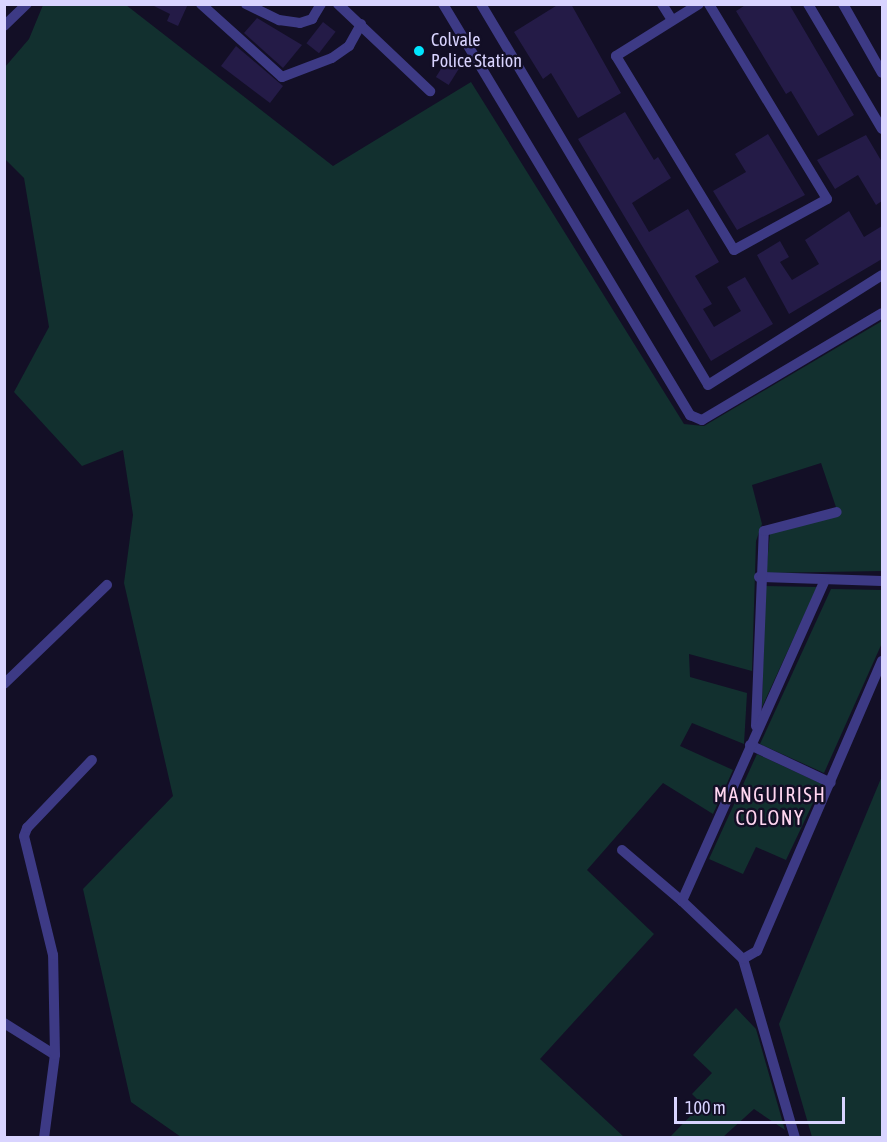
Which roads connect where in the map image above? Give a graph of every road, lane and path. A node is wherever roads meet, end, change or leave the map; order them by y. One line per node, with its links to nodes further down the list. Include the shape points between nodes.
1 (27, 4): 15 (street)
2 (201, 4): 14 (street, via 282,77 332,58 349,46)
3 (246, 4): 4 (street, via 279,20 300,23 312,19)
4 (321, 4)
5 (338, 4): 14 (street)
6 (443, 4): 20 (street, via 690,415 702,420)
7 (480, 4): 19 (street, via 708,385)
8 (662, 4): 13 (street)
9 (699, 4): 13 (street)
10 (709, 4): 13 (street, via 826,199 734,250 616,56)
11 (808, 4): 18 (street)
12 (843, 4): 16 (street)
13 (672, 20)
14 (361, 24): 17 (street)
15 (4, 26)
16 (882, 73)
17 (430, 91)
18 (882, 129)
19 (882, 275)
20 (882, 313)
21 (837, 512): 22 (street, via 764,531)
22 (759, 577): 24 (street); 28 (street)
23 (882, 581): 24 (street)
24 (824, 582): 28 (street)
25 (107, 585): 27 (street)
26 (882, 661): 31 (street)
27 (4, 684)
28 (756, 733): 29 (street)
29 (750, 745): 31 (street); 33 (street)
30 (92, 760): 36 (street, via 27,828 24,836 53,955)
31 (831, 783): 34 (street, via 757,951)
32 (622, 850): 33 (street)
33 (682, 901): 34 (street)
34 (743, 959): 38 (street)
35 (4, 1023): 36 (street)
36 (55, 1055): 37 (street)
37 (44, 1137)
38 (795, 1137)

